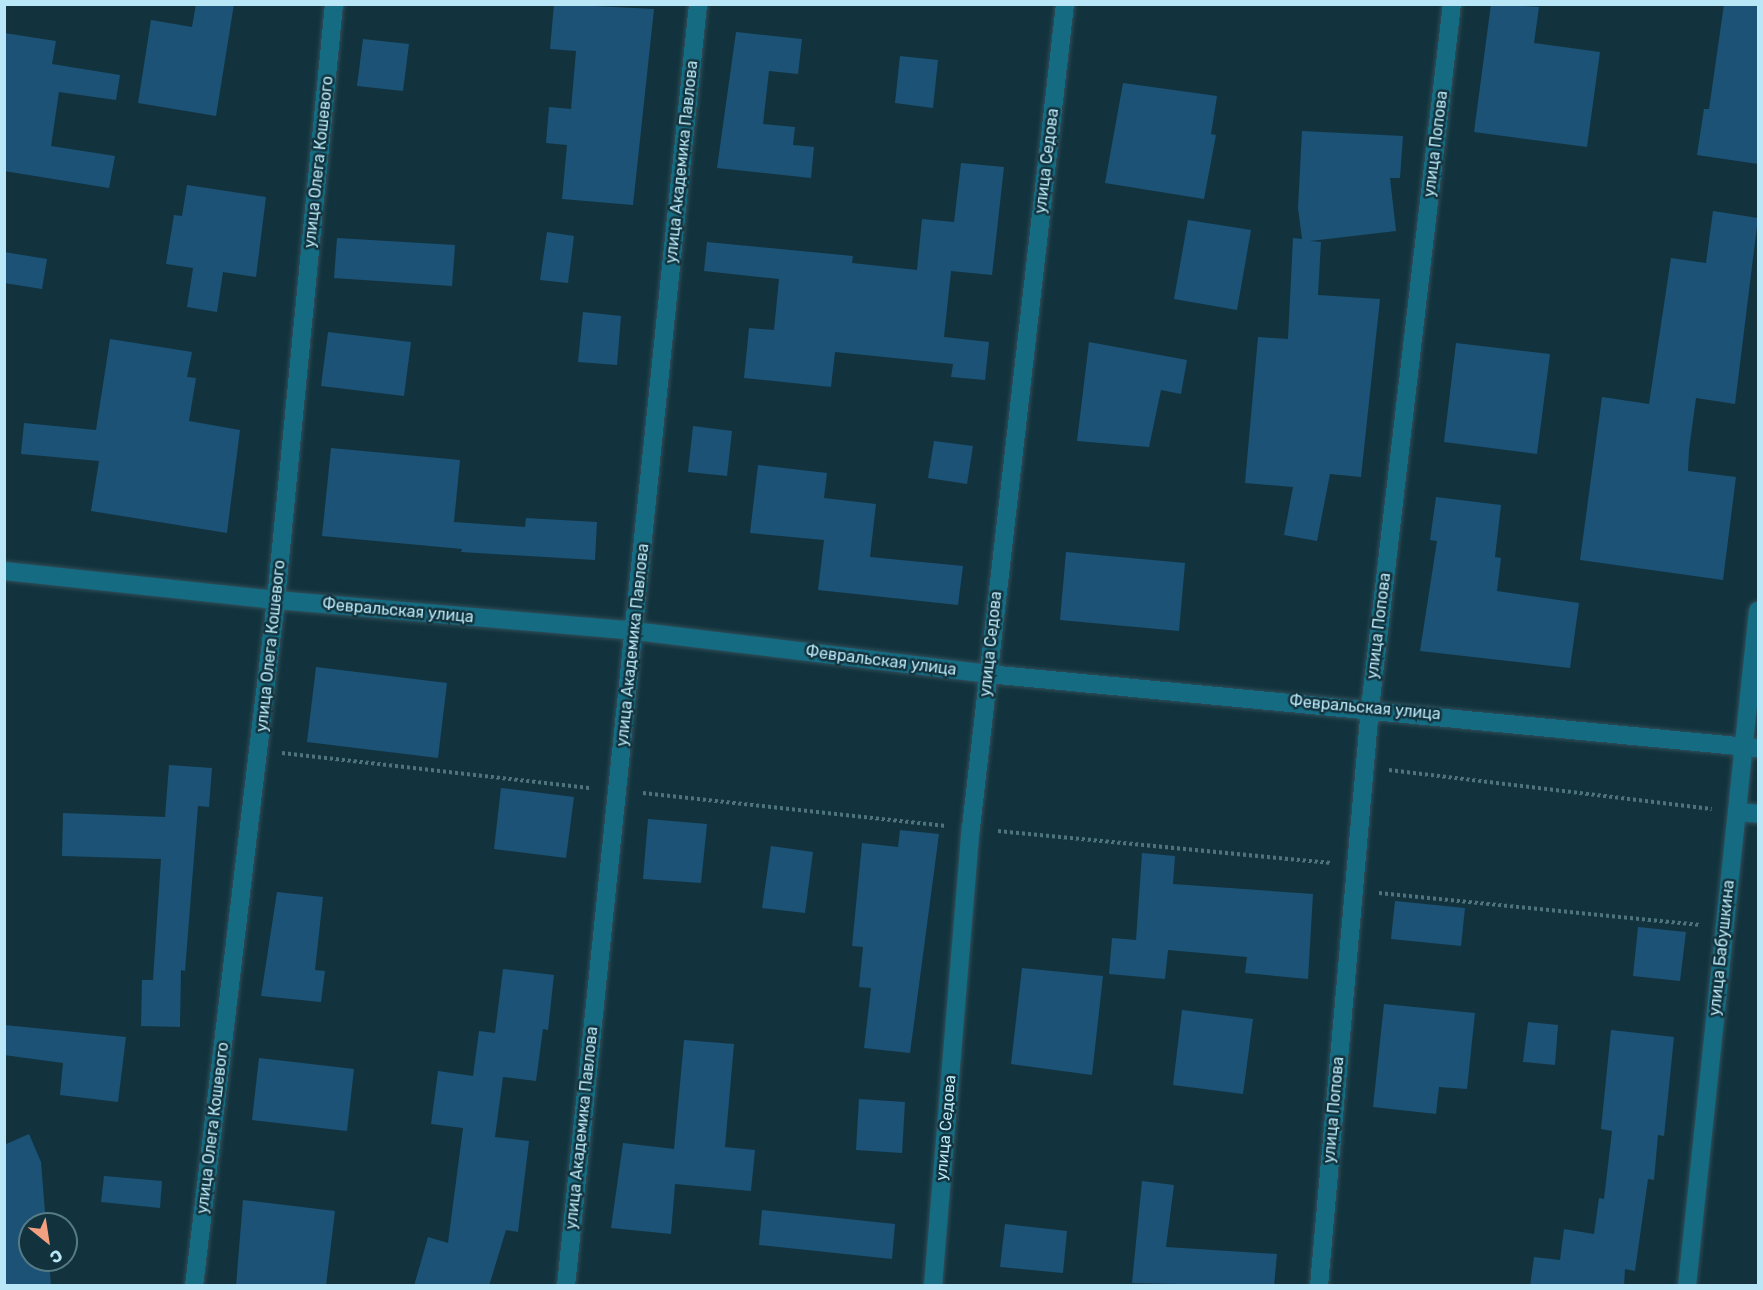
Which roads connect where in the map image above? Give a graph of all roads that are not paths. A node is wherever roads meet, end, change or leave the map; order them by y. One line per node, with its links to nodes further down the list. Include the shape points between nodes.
1 (334, 4): 6 (street, улица Олега Кошевого)
2 (698, 4): 8 (street, улица Академика Павлова)
3 (1065, 4): 9 (street, улица Седова)
4 (1452, 4): 10 (street, улица Попова)
5 (4, 571): 6 (street, Февральская улица)
6 (276, 600): 8 (street, Февральская улица); 14 (street, улица Олега Кошевого)
7 (1758, 611): 11 (street, улица Бабушкина)
8 (634, 631): 9 (street, Февральская улица); 15 (street, улица Академика Павлова)
9 (987, 674): 10 (street, Февральская улица); 16 (street, улица Седова)
10 (1370, 708): 11 (street, Февральская улица); 17 (street, улица Попова)
11 (1752, 747): 12 (street, улица Бабушкина)
12 (1737, 812): 13 (street); 18 (street, улица Бабушкина)
13 (1758, 814)
14 (194, 1286)
15 (566, 1286)
16 (933, 1286)
17 (1319, 1286)
18 (1687, 1286)

